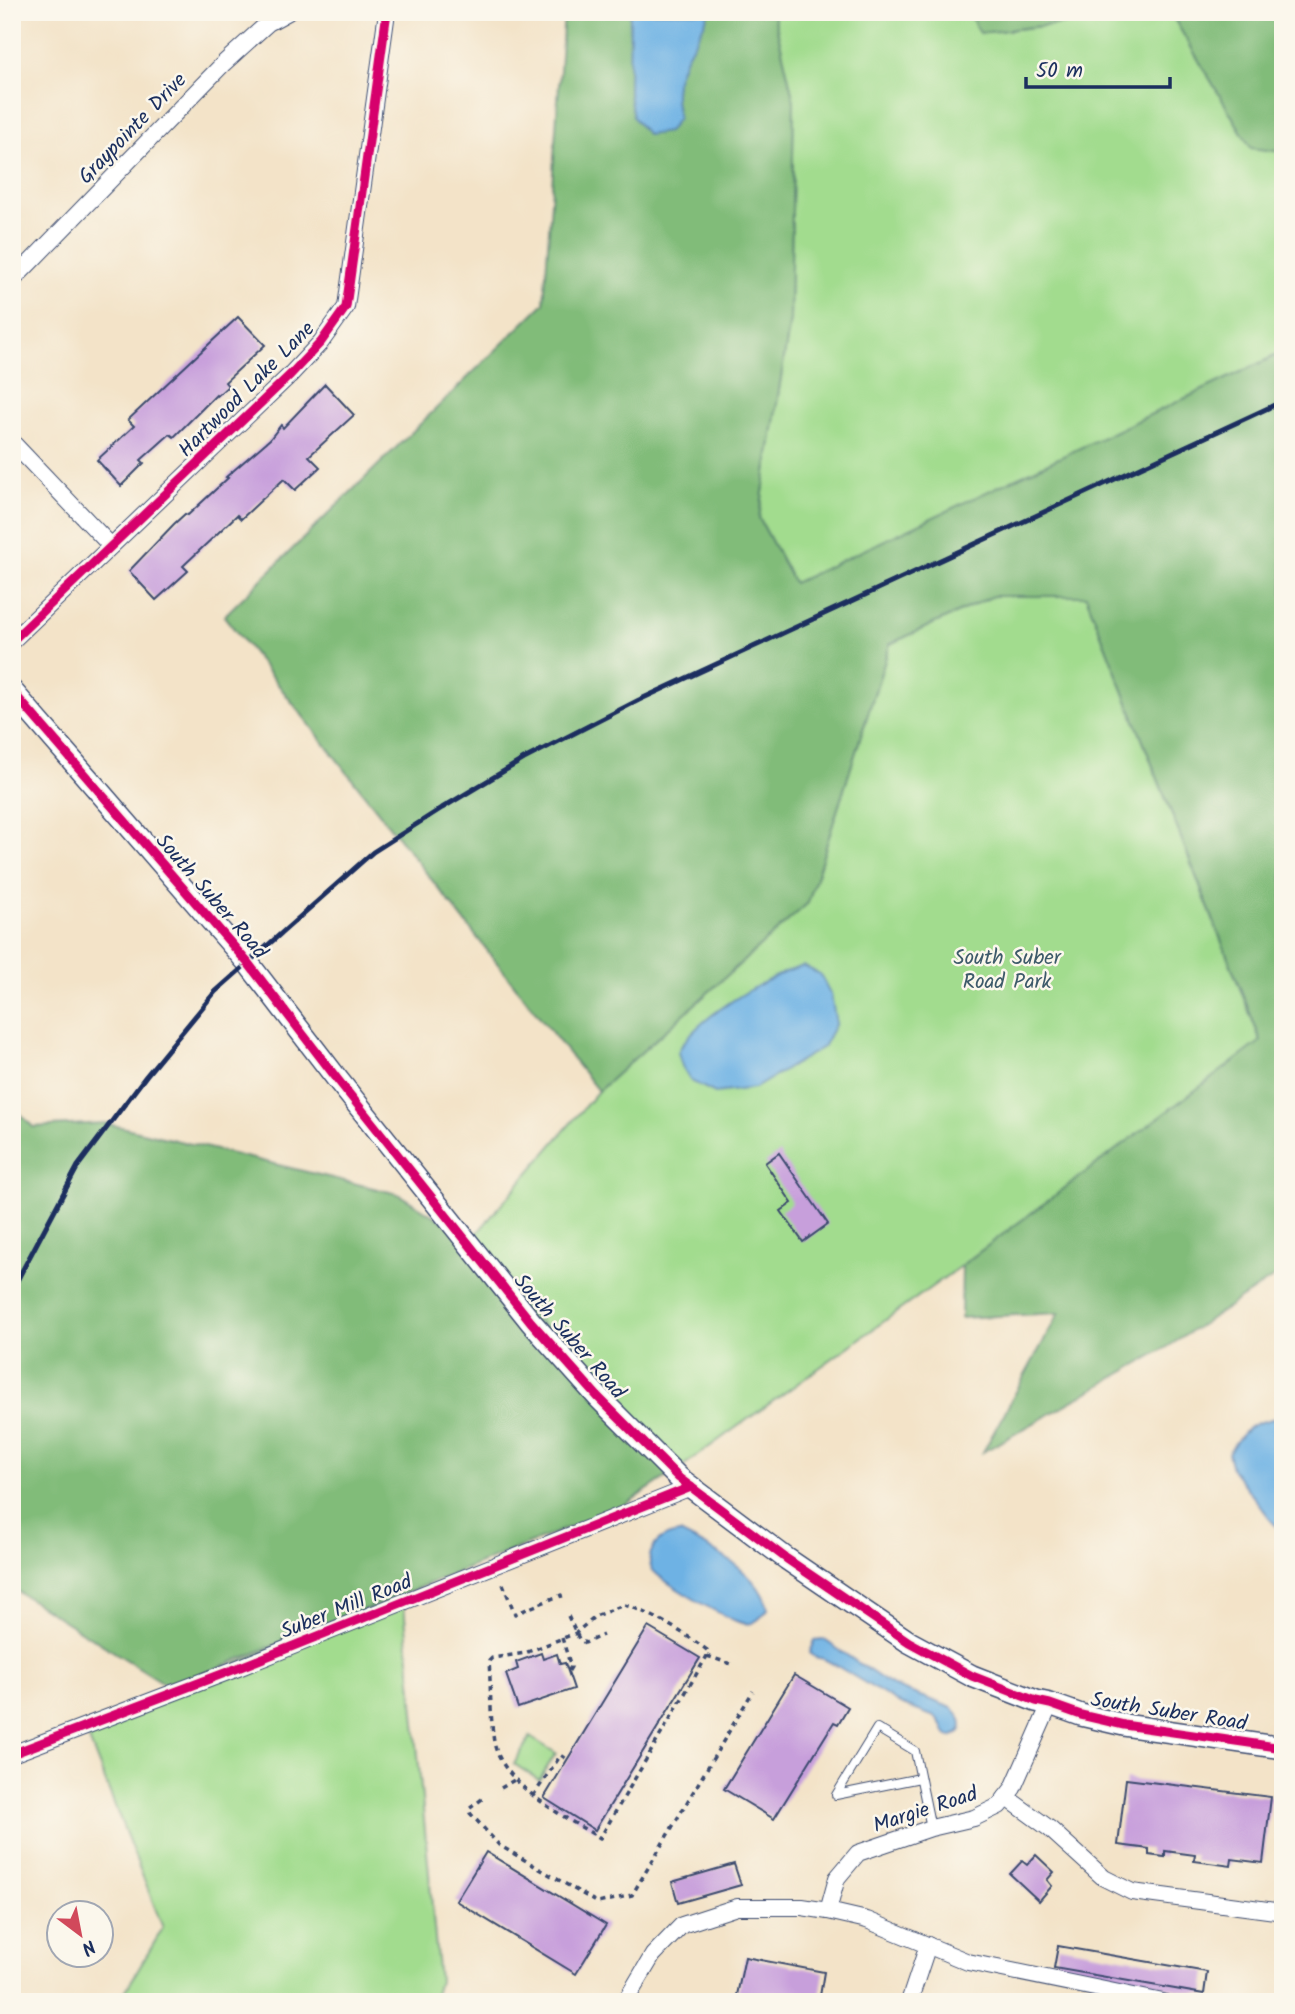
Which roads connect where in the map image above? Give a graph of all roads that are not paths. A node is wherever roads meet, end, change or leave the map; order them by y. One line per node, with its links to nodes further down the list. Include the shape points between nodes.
1 (288, 12): 3 (street, Graypointe Drive, via 268,23 224,63)
2 (387, 12): 5 (street, Hartwood Lake Lane, via 346,307 290,375)
3 (12, 281)
4 (12, 442): 5 (street)
5 (111, 546): 6 (street, Hartwood Lake Lane)
6 (12, 641)
7 (12, 691): 8 (street, South Suber Road, via 248,963 531,1322 598,1397)
8 (691, 1487): 9 (street, South Suber Road, via 909,1642 972,1676); 11 (street, Suber Mill Road)
9 (1050, 1704): 10 (street, South Suber Road, via 1124,1725); 13 (street, Margie Road)
10 (1283, 1748)
11 (12, 1754)
12 (920, 1778): 12 (lane, via 915,1751 877,1728 836,1795); 14 (lane)
13 (1006, 1797): 14 (street, Margie Road, via 999,1806 974,1818); 16 (street, via 1051,1829 1104,1878 1132,1892)
14 (931, 1828): 15 (street, Margie Road, via 858,1853 837,1878)
15 (828, 1912): 17 (street, via 867,1920); 18 (street, via 802,1907 737,1907 682,1924 653,1955)
16 (1283, 1912)
17 (928, 1945): 19 (street); 20 (street, via 968,1962)
18 (625, 2002)
19 (909, 2002)
20 (1163, 2002)

